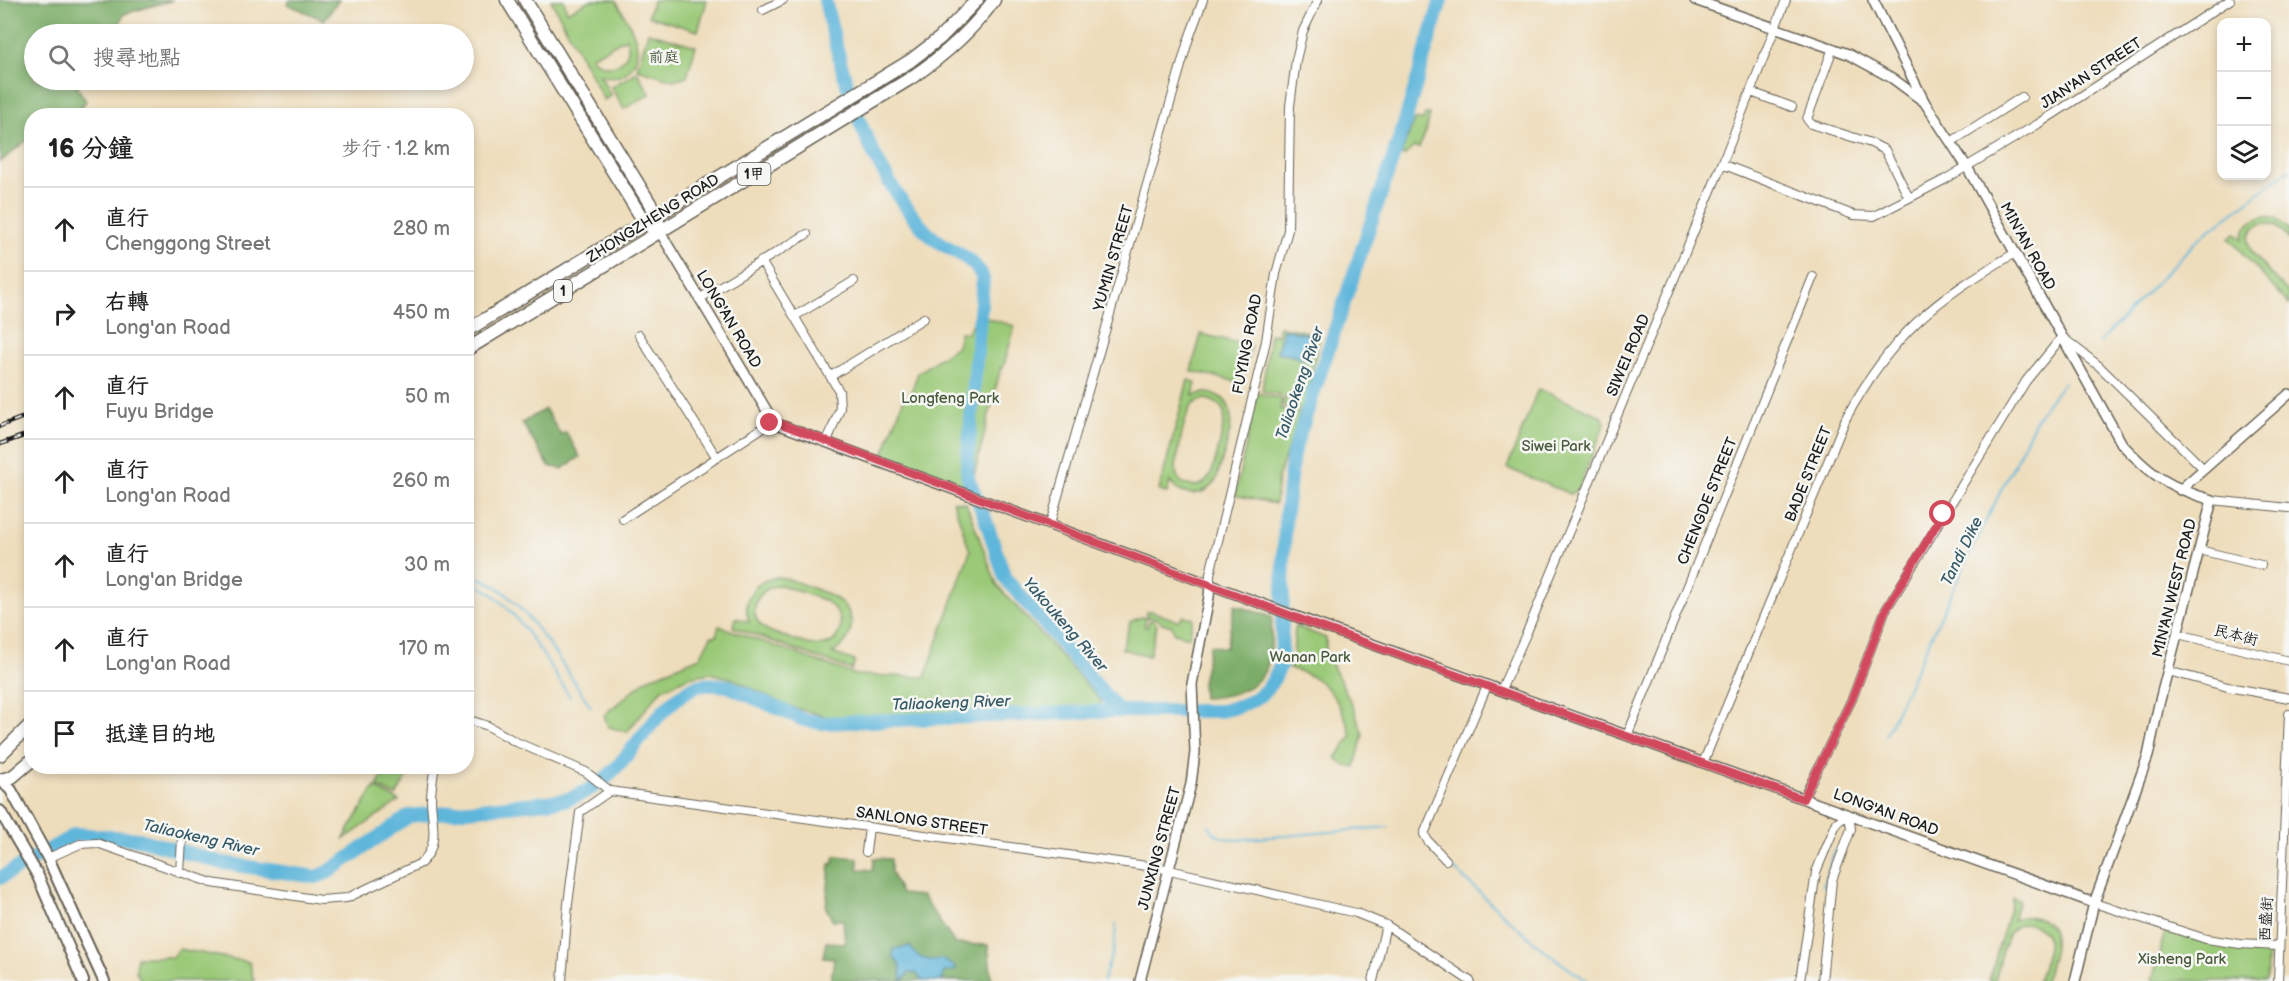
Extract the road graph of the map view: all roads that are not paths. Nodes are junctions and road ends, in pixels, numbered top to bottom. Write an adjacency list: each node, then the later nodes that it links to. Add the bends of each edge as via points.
1 (507, 0): 25 (main road)
2 (525, 0): 24 (main road)
3 (783, 0): 13 (street)
4 (977, 0): 11 (main road); 24 (main road, ZHONGZHENG ROAD / 1甲, via 931,45 868,88)
5 (1203, 0): 49 (street, YUMIN STREET)
6 (1318, 0): 52 (street, FUYING ROAD, via 1303,31 1290,106 1288,230)
7 (1695, 0): 12 (street)
8 (1786, 0): 14 (street, SIWEI ROAD)
9 (1873, 0): 18 (street, MIN'AN ROAD)
10 (2230, 0): 22 (street, JIAN'AN STREET)
11 (991, 4): 26 (main road, ZHONGZHENG ROAD / 1甲, via 929,66)
12 (1717, 4): 14 (street)
13 (763, 10)
14 (1774, 28): 15 (street); 16 (street, SIWEI ROAD)
15 (1833, 48): 18 (street, via 1874,68); 23 (street, via 1807,116 1811,124 1885,150)
16 (1751, 92): 19 (street); 21 (street, SIWEI ROAD)
17 (2022, 97): 20 (street)
18 (1925, 103): 20 (street, MIN'AN ROAD)
19 (1792, 107)
20 (1951, 142): 22 (street, MIN'AN ROAD)
21 (1722, 164): 23 (street, JIAN'AN STREET, via 1862,217 1874,216); 57 (street, SIWEI ROAD)
22 (1967, 166): 23 (street, JIAN'AN STREET); 28 (street, MIN'AN ROAD)
23 (1909, 198)
24 (657, 215): 25 (main road, ZHONGZHENG ROAD / 1甲); 26 (main road)
25 (645, 223): 26 (main road); 35 (main road, ZHONGZHENG ROAD / 1)
26 (660, 232): 32 (street, LONG'AN ROAD); 38 (main road, ZHONGZHENG ROAD / 1)
27 (807, 234): 29 (street)
28 (2015, 253): 37 (street, MIN'AN ROAD); 65 (street, BADE STREET, via 1933,306 1887,352 1865,383 1846,418)
29 (761, 261): 32 (street); 33 (street)
30 (1813, 277): 63 (street, CHENGDE STREET)
31 (854, 281): 33 (street)
32 (699, 298): 41 (street, LONG'AN ROAD)
33 (795, 316): 39 (street)
34 (924, 318): 39 (street)
35 (474, 326)
36 (639, 335): 43 (street)
37 (2062, 337): 44 (street, MIN'AN ROAD, via 2099,366); 45 (street, via 2122,444 2143,467); 70 (street, via 2025,381 1885,611 1852,699)
38 (474, 345)
39 (831, 376): 42 (street, via 841,398)
40 (2289, 394): 44 (street)
41 (773, 421): 42 (street); 43 (street)
42 (827, 442): 49 (street)
43 (717, 458): 48 (street)
44 (2204, 469): 45 (street)
45 (2180, 490): 46 (street)
46 (2212, 500): 47 (street); 50 (street, MIN'AN WEST ROAD)
47 (2289, 508)
48 (623, 519)
49 (1050, 524): 52 (street)
50 (2199, 550): 51 (street); 53 (street, MIN'AN WEST ROAD)
51 (2261, 565)
52 (1210, 584): 56 (street, LONG'AN ROAD); 58 (street, FUYING ROAD)
53 (2178, 634): 54 (street, 民本街); 55 (street, MIN'AN WEST ROAD)
54 (2289, 661)
55 (2168, 671): 59 (street); 81 (street, MIN'AN WEST ROAD, via 2148,756)
56 (1488, 686): 57 (street, LONG'AN ROAD); 78 (street, via 1424,834)
57 (1501, 690): 63 (street, LONG'AN ROAD)
58 (1191, 693): 79 (street, JUNXING STREET, via 1195,765)
59 (2289, 698)
60 (2289, 714): 71 (street, 西盛街)
61 (474, 722): 69 (street, via 586,772)
62 (24, 731): 64 (main road)
63 (1627, 736): 65 (street, LONG'AN ROAD)
64 (0, 755)
65 (1703, 763): 70 (street, LONG'AN ROAD)
66 (24, 767): 68 (main road, via 12,777)
67 (434, 774): 80 (street, via 433,845 429,854 420,863 347,898 321,900 212,883)
68 (0, 780): 77 (main road, via 11,790)
69 (608, 789): 74 (street, SANLONG STREET); 86 (street, via 580,812)
70 (1803, 799): 73 (street, LONG'AN ROAD)
71 (2287, 802): 83 (street, 西盛街)
72 (0, 811): 84 (main road, via 33,866)
73 (1849, 815): 81 (street, LONG'AN ROAD); 90 (street, via 1836,822 1816,872); 91 (street, via 1851,829 1832,880)
74 (869, 827): 76 (street); 79 (street, SANLONG STREET)
75 (182, 839): 80 (street)
76 (866, 852)
77 (48, 858): 80 (street, via 80,844 98,843); 85 (main road)
78 (1446, 860)
79 (1168, 869): 82 (street, SANLONG STREET, via 1356,913); 87 (street, JUNXING STREET)
80 (180, 873)
81 (2094, 903): 83 (street, LONG'AN ROAD, via 2206,939); 92 (street, MIN'AN WEST ROAD)
82 (1386, 925): 88 (street); 89 (street, SANLONG STREET)
83 (2278, 946): 93 (street, 西盛街)
84 (83, 981)
85 (104, 981)
86 (562, 981)
87 (1140, 981)
88 (1373, 981)
89 (1470, 981)
90 (1800, 981)
91 (1821, 981)
92 (2075, 981)
93 (2278, 981)

